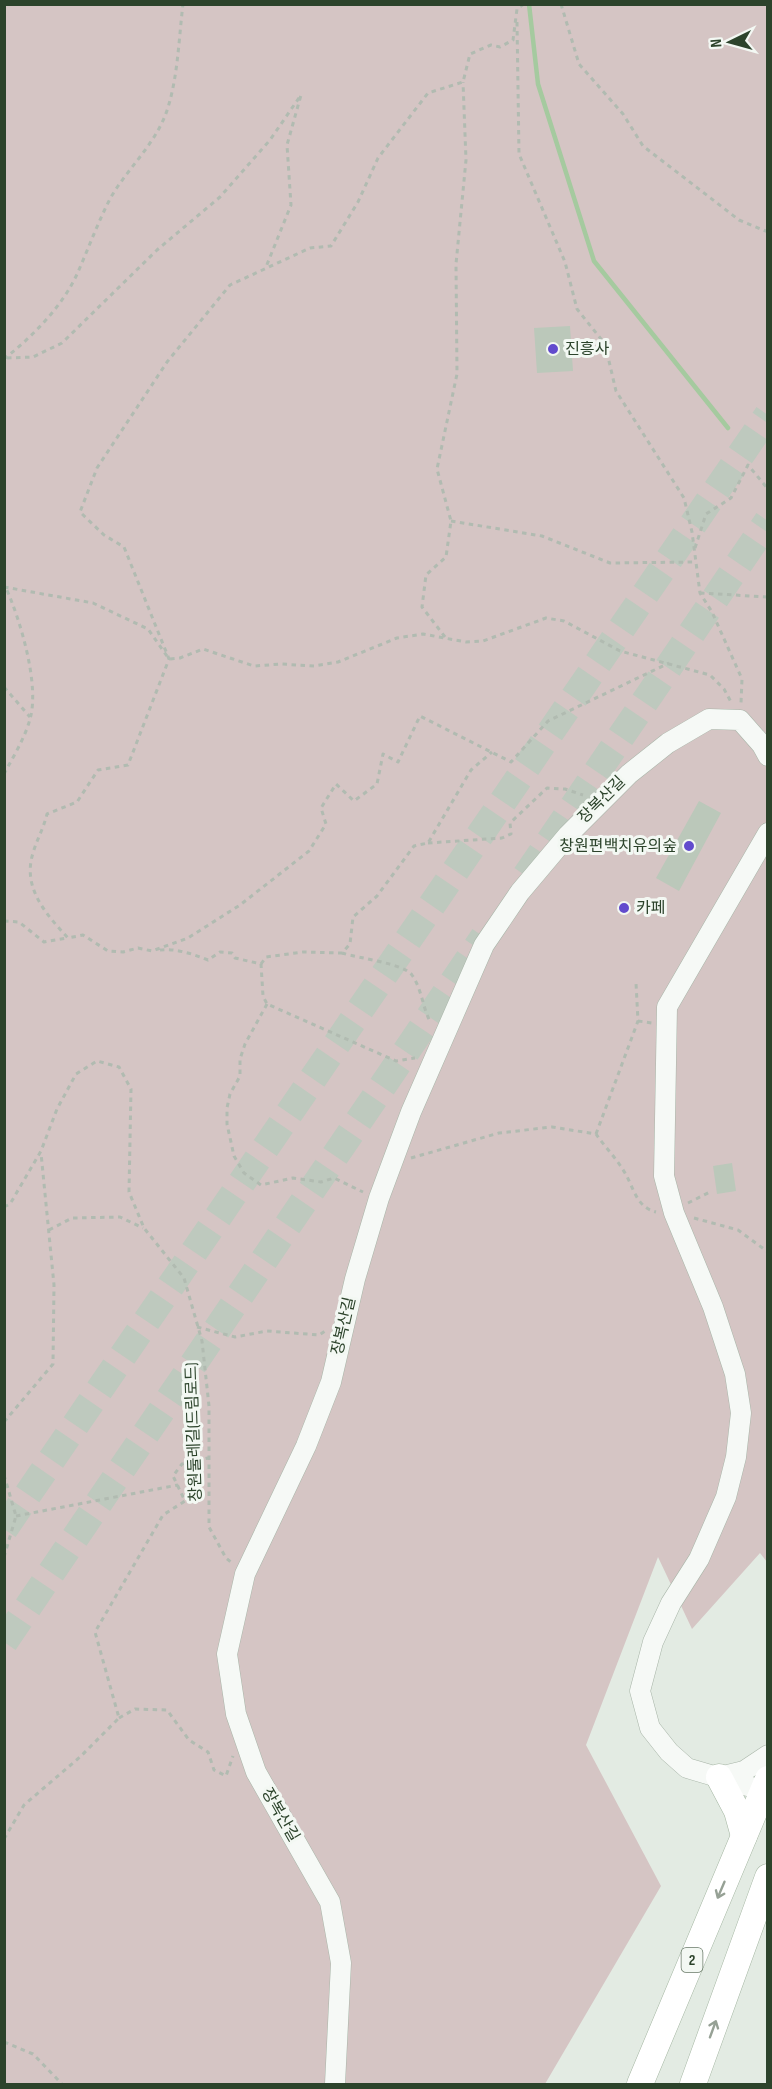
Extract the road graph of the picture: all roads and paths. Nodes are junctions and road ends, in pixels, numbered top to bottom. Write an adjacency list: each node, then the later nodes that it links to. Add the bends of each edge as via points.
1 (183, 4): 8 (path, via 169,104 157,134 112,195 87,244 78,273 55,309 27,341)
2 (524, 4): 4 (path)
3 (561, 4): 6 (path, via 579,64 623,114 643,146 739,220)
4 (517, 7): 5 (path, via 513,40 470,54); 11 (path, via 519,154 565,262 577,309 605,344 616,391 684,498)
5 (463, 82): 7 (path, via 428,93 378,158 358,202 331,246 310,248); 10 (path, via 466,160 456,264 457,374 437,470)
6 (768, 232)
7 (265, 268): 8 (path, via 291,205 287,145 301,95 270,140 220,197 157,250 62,343 33,357); 17 (path, via 230,285 167,362 97,468 80,512 104,535 124,547)
8 (5, 358)
9 (768, 489): 11 (path, via 748,465 731,498 706,514)
10 (451, 521): 12 (path, via 542,536 610,563); 16 (path, via 446,557 426,575 422,607)
11 (695, 549): 12 (path)
12 (696, 562): 14 (path)
13 (5, 587): 17 (path, via 93,603 148,629); 20 (path, via 20,624 30,669)
14 (700, 593): 15 (path); 21 (path, via 742,680)
15 (768, 597)
16 (446, 639): 17 (path, via 423,634 397,638 338,662 314,666 254,666 203,649); 18 (path, via 483,642 546,618 564,621 620,651)
17 (169, 658): 29 (path, via 128,765 98,770 76,802 47,814 32,854 30,885 46,914)
18 (669, 663): 21 (path, via 710,675 724,689); 22 (path, via 548,722 511,762)
19 (4, 687): 20 (path)
20 (31, 718): 24 (path)
21 (740, 720): 23 (street); 25 (street, 장복산길, via 709,719 668,742)
22 (492, 752): 27 (path, via 471,770); 30 (path, via 420,716 398,762 383,754 377,784 354,801 336,784 321,808 326,824 309,851 240,905 188,938)
23 (768, 756)
24 (4, 774)
25 (601, 801): 27 (path, via 565,789 547,788 510,823 511,834 502,838); 35 (street, 장복산길, via 520,892 490,936)
26 (768, 833): 43 (street, via 667,1007 664,1176)
27 (428, 843): 31 (path, via 414,846 377,896 353,917 350,944)
28 (4, 921): 29 (path, via 19,921 44,942)
29 (68, 938): 30 (path, via 83,935 108,951)
30 (152, 951): 32 (path, via 170,949 208,960 220,952 232,953 235,958)
31 (342, 953): 32 (path, via 303,952 267,957); 35 (path, via 402,966 412,975 430,1023)
32 (261, 964): 34 (path)
33 (636, 983): 37 (path, via 638,1021)
34 (267, 1004): 36 (path, via 396,1061); 41 (path, via 245,1044 240,1077 228,1099 227,1124 234,1156 244,1173 261,1185 293,1178 321,1182 334,1178 359,1191)
35 (452, 1019): 36 (street, 장복산길)
36 (438, 1054): 39 (street, 장복산길)
37 (596, 1134): 39 (path, via 552,1127 499,1133 411,1159); 43 (path, via 646,1208)
38 (41, 1151): 42 (path, 창원둘레길(드림로드), via 10,1204); 44 (path, 창원둘레길(드림로드), via 76,1074 97,1061 119,1067 131,1089 129,1192); 45 (path)
39 (394, 1156): 41 (street, 장복산길)
40 (712, 1191): 43 (path)
41 (380, 1195): 47 (street, 장복산길)
42 (4, 1207)
43 (674, 1212): 46 (path, via 738,1230); 59 (street, via 713,1307 735,1374 741,1413 726,1497 699,1559 670,1603 653,1642 640,1691 650,1728 669,1752 687,1768)
44 (144, 1228): 45 (path, via 120,1217 72,1218); 48 (path, 창원둘레길(드림로드), via 184,1278)
45 (49, 1230): 49 (path, via 54,1285 53,1364)
46 (768, 1252)
47 (346, 1317): 48 (path, via 319,1335 267,1331 235,1337); 55 (street, 장복산길, via 332,1382)
48 (197, 1327): 50 (path, 창원둘레길(드림로드), via 207,1377)
49 (4, 1422)
50 (208, 1458): 52 (path, via 182,1464 173,1476); 55 (path, 창원둘레길(드림로드), via 209,1527 226,1558)
51 (4, 1475): 53 (path)
52 (178, 1485): 53 (path); 56 (path, via 184,1501 164,1515 95,1632)
53 (16, 1516): 54 (path)
54 (4, 1557)
55 (245, 1574): 57 (street, 장복산길, via 227,1654)
56 (119, 1718): 57 (path, via 135,1709 167,1710 189,1740 208,1752 214,1770 226,1776); 62 (path, via 24,1805)
57 (241, 1729): 67 (street, 장복산길, via 256,1772 330,1902 341,1964)
58 (768, 1755): 59 (street, via 744,1771)
59 (719, 1777): 60 (street); 61 (main road, via 737,1811)
60 (766, 1788): 61 (main road, 2)
61 (744, 1836): 68 (main road, 2, one-way to 68)
62 (4, 1839)
63 (768, 1877): 64 (main road)
64 (761, 1905): 69 (main road, one-way to 64)
65 (4, 2042): 66 (path, via 33,2054)
66 (62, 2085)
67 (335, 2085)
68 (640, 2085)
69 (693, 2085)

